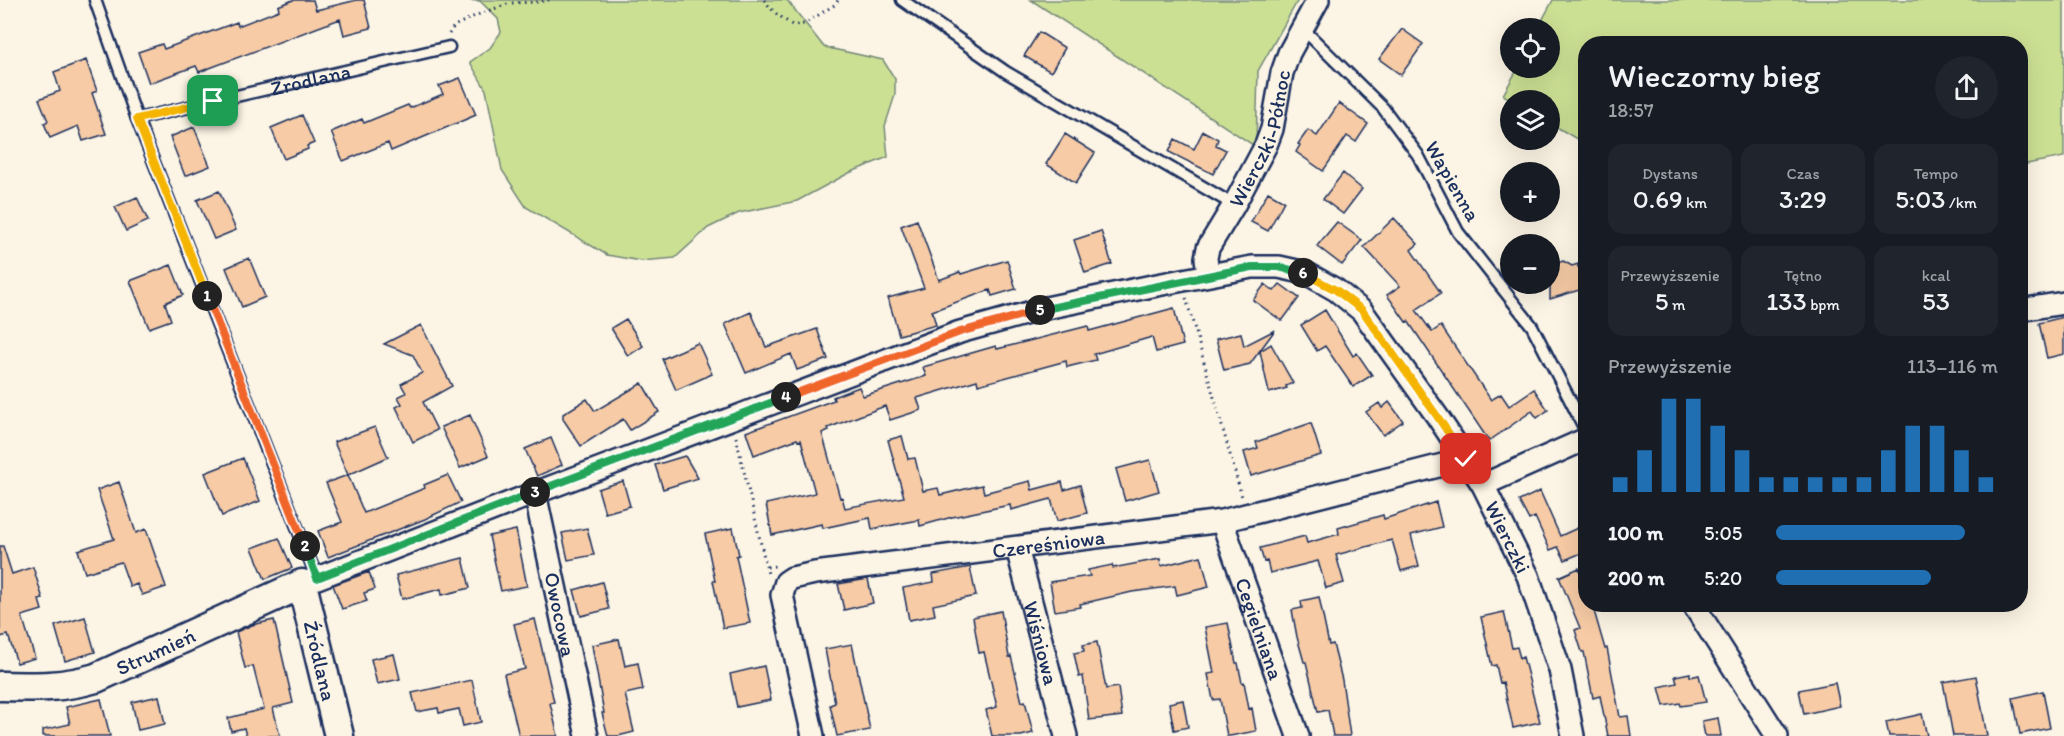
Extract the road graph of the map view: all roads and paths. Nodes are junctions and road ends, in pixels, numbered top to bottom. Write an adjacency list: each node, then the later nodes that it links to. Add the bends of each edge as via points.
1 (95, 0): 9 (lane, Źródlana)
2 (549, 0): 8 (path, via 510,3 477,15 454,26)
3 (764, 0): 4 (path, via 792,25 804,24)
4 (838, 0)
5 (902, 0): 10 (lane, via 1006,72)
6 (1318, 0): 7 (street, Wierczki-Północ)
7 (1302, 28): 10 (street, Wierczki-Północ, via 1282,73 1266,145); 15 (lane, Wapienna, via 1383,108 1418,155 1458,232 1532,326)
8 (445, 48): 9 (lane, Źródlana)
9 (137, 119): 25 (lane, Źródlana)
10 (1234, 205): 11 (street, Wierczki-Północ, via 1208,248)
11 (1208, 275): 16 (street, Wierczki, via 1046,308 960,332); 18 (street, Wierczki, via 1252,267 1279,267 1306,273 1336,290 1362,310)
12 (1184, 293): 21 (path)
13 (2064, 303): 14 (street)
14 (2028, 309)
15 (1578, 415)
16 (731, 418): 20 (street, Wierczki); 24 (path)
17 (1578, 443): 19 (street)
18 (1466, 459): 19 (street, Wierczki); 22 (street, Czereśniowa)
19 (1483, 485): 33 (street, Wierczki, via 1528,576 1560,670)
20 (535, 493): 25 (street, Wierczki); 29 (street, Owocowa)
21 (1244, 504)
22 (1222, 521): 23 (street, Czereśniowa); 32 (street, Cegielniana)
23 (1017, 548): 30 (street, Czereśniowa, via 815,573 786,582 782,595); 31 (street, Wiśniowa)
24 (769, 576)
25 (309, 581): 27 (street, Strumień, via 96,678 53,687); 28 (street, Źródlana)
26 (1698, 612): 34 (street)
27 (0, 686)
28 (339, 736)
29 (587, 736)
30 (813, 736)
31 (1066, 736)
32 (1298, 736)
33 (1574, 736)
34 (1778, 736)

